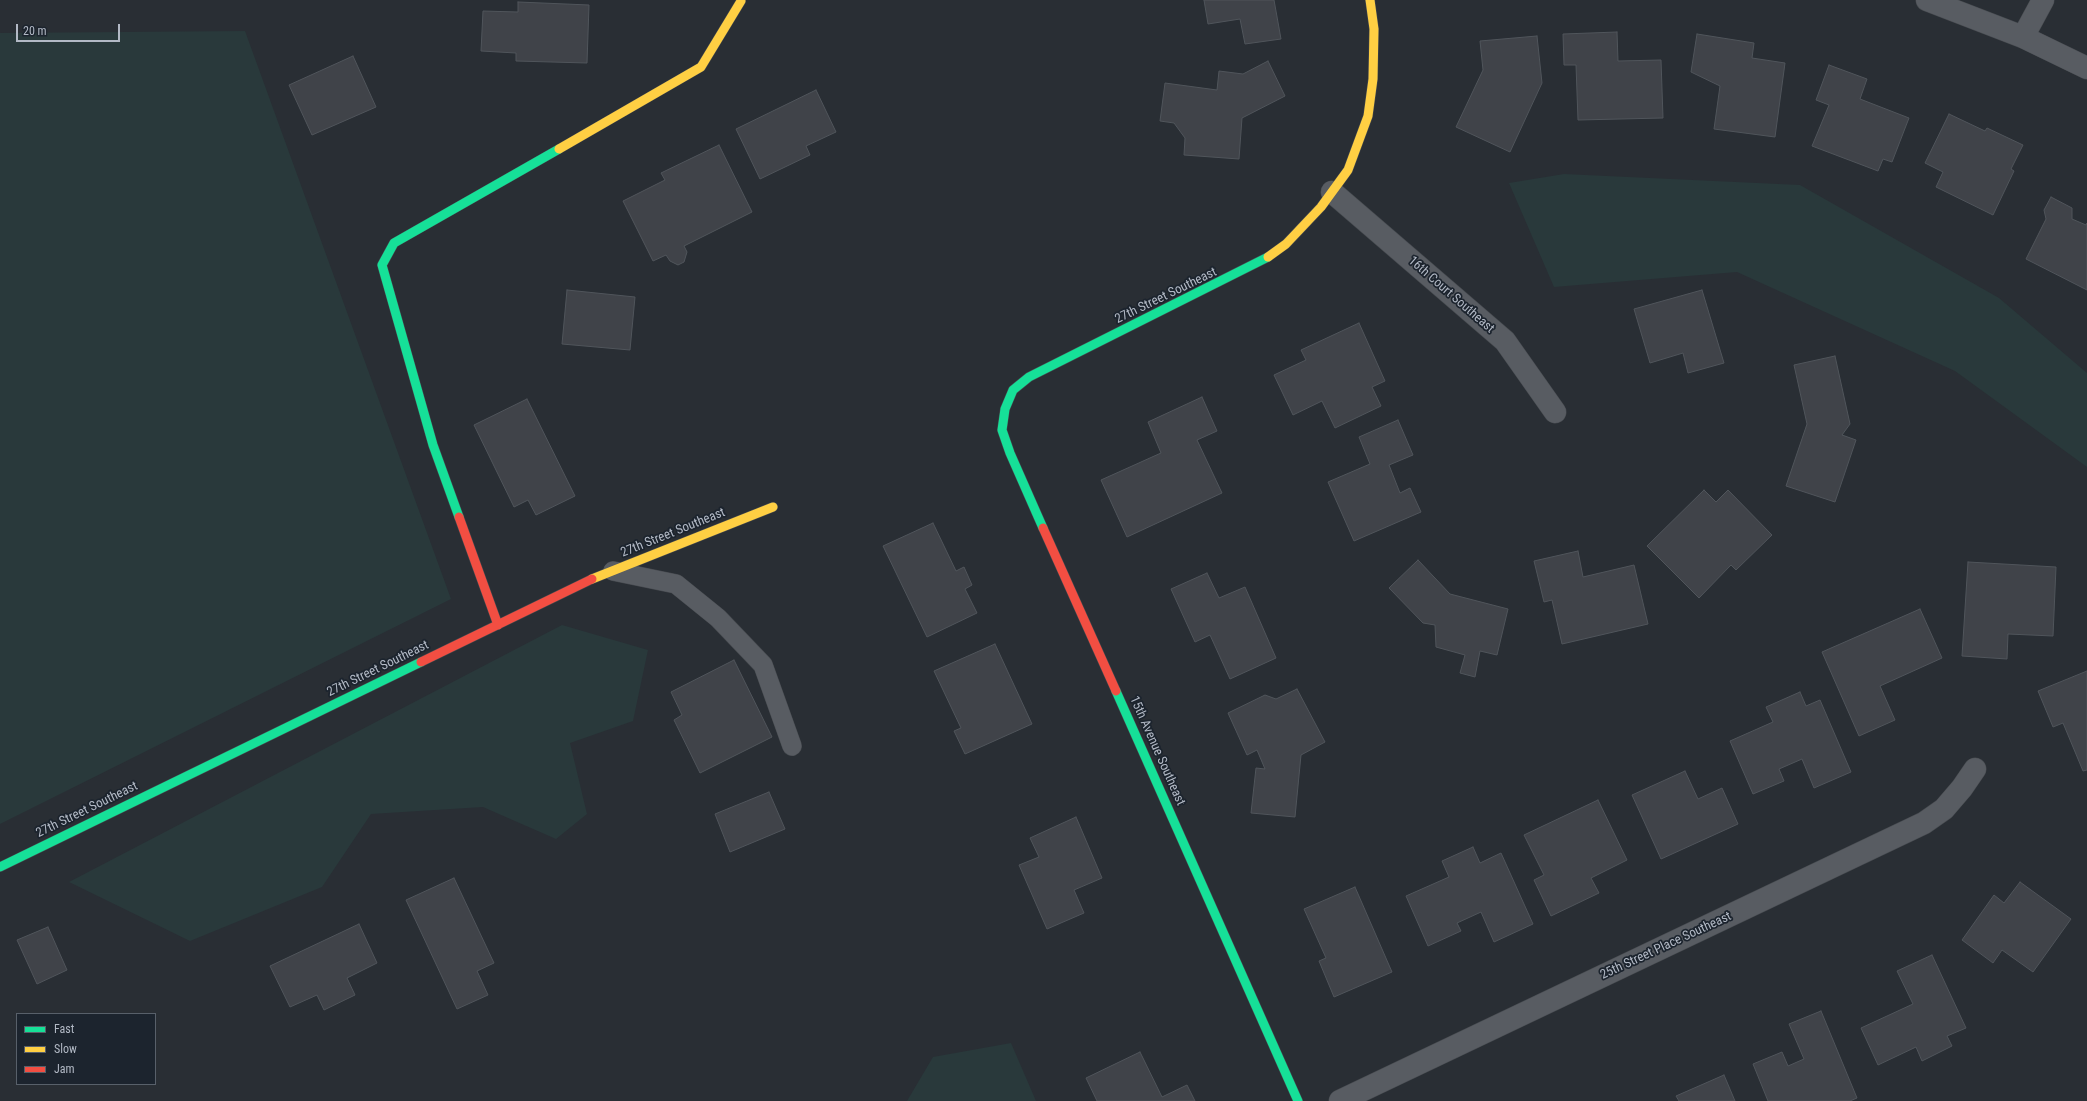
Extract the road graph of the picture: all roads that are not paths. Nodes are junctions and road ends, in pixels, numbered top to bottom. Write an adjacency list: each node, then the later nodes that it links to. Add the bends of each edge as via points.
1 (1370, 0): 7 (street, 27th Street Southeast, via 1374,29 1373,79 1368,116 1348,170)
2 (1927, 0): 5 (street)
3 (2044, 0): 5 (street)
4 (741, 1): 12 (street, via 701,67 394,243 382,265 433,446)
5 (2023, 37): 6 (street)
6 (2087, 68)
7 (1332, 192): 8 (street, 27th Street Southeast, via 1321,208 1286,244 1262,261 1029,377 1013,390); 9 (street, 16th Court Southeast, via 1505,342)
8 (1005, 409): 16 (street, 15th Avenue Southeast, via 1002,430 1010,453)
9 (1555, 412)
10 (773, 507): 11 (street, 27th Street Southeast)
11 (613, 571): 12 (street, 27th Street Southeast); 13 (lane, via 676,584 718,618 763,665)
12 (498, 625): 15 (street, 27th Street Southeast)
13 (792, 746)
14 (1975, 769): 17 (street, 25th Street Place Southeast, via 1944,809 1924,823)
15 (0, 867)
16 (1298, 1101)
17 (1340, 1101)

